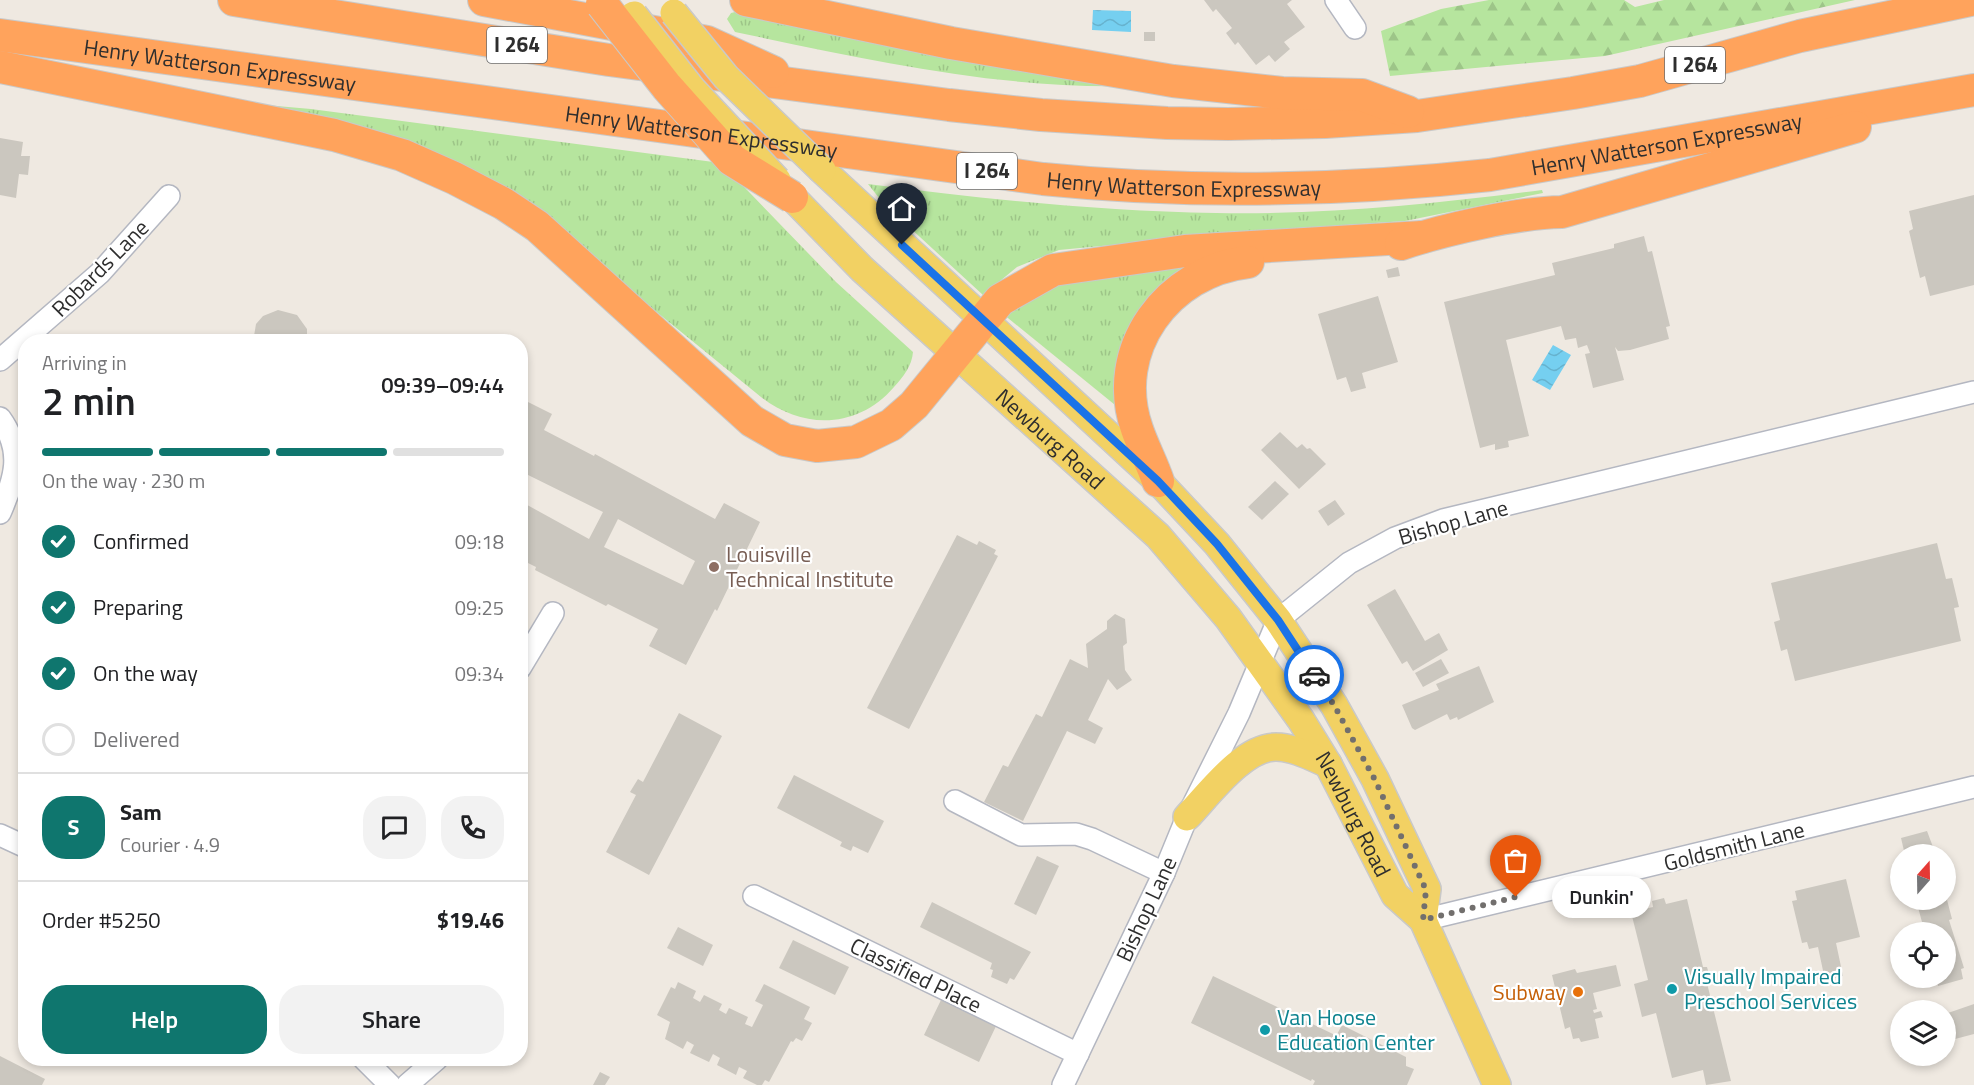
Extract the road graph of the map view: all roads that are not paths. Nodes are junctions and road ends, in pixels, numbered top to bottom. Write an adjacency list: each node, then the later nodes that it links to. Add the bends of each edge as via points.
1 (234, 0): 11 (highway, I 264, via 609,60)
2 (484, 0): 11 (highway, via 707,42)
3 (746, 0): 13 (highway, via 951,43 1173,81 1282,93 1362,95)
4 (1336, 0): 8 (street)
5 (1970, 0): 13 (highway, I 264, via 1800,36 1640,81)
6 (615, 5): 15 (highway, bridge, via 667,87 732,160)
7 (669, 7): 17 (main road, Newburg Road, bridge, via 726,77)
8 (1355, 28)
9 (0, 35): 12 (highway, Henry Watterson Expressway / I 264, via 1043,179 1175,189 1490,175)
10 (0, 67): 20 (highway, via 334,135 402,155 454,178 537,226 745,416 785,440 836,446 856,442 891,425 914,405)
11 (800, 85): 13 (highway, I 264, via 1041,115 1167,123 1325,122)
12 (1974, 91): 16 (highway, via 1562,212 1543,212)
13 (1417, 116)
14 (169, 196): 18 (street, Robards Lane, via 100,273)
15 (792, 197): 20 (main road, Newburg Road)
16 (1422, 237): 17 (highway, via 1185,251 1087,263 1038,276 1000,300); 24 (highway, via 1383,250 1229,264 1188,282 1169,296 1145,328 1133,360 1131,379 1137,429)
17 (982, 320): 20 (highway); 24 (main road, Newburg Road)
18 (30, 334)
19 (18, 344): 21 (street, Robards Lane)
20 (954, 354): 29 (main road, Newburg Road, via 1158,536)
21 (0, 360)
22 (1974, 392): 27 (street, Bishop Lane, via 1419,527 1349,563)
23 (0, 418): 25 (street, via 16,454 12,486)
24 (1158, 481): 27 (main road, Newburg Road, via 1217,544)
25 (0, 513)
26 (553, 614): 28 (street)
27 (1278, 620): 29 (street, Bishop Lane); 38 (main road, Newburg Road, via 1334,705 1375,780 1426,890)
28 (528, 655)
29 (1262, 663): 30 (main road, Newburg Road); 33 (street, Bishop Lane)
30 (1328, 764): 33 (main road, via 1288,748 1263,748 1244,759); 38 (main road, Newburg Road, via 1395,895)
31 (1974, 787): 38 (street, Goldsmith Lane)
32 (955, 801): 36 (street, via 1021,835 1084,837)
33 (1187, 817): 36 (street, Bishop Lane)
34 (0, 835): 35 (street)
35 (18, 843)
36 (1164, 873): 39 (street, Bishop Lane)
37 (754, 896): 39 (street, Classified Place)
38 (1423, 920): 45 (main road, Newburg Road)
39 (1078, 1054): 44 (street, Bishop Lane)
40 (371, 1066): 42 (street)
41 (429, 1066): 43 (street)
42 (390, 1085)
43 (407, 1085)
44 (1063, 1085)
45 (1497, 1085)

